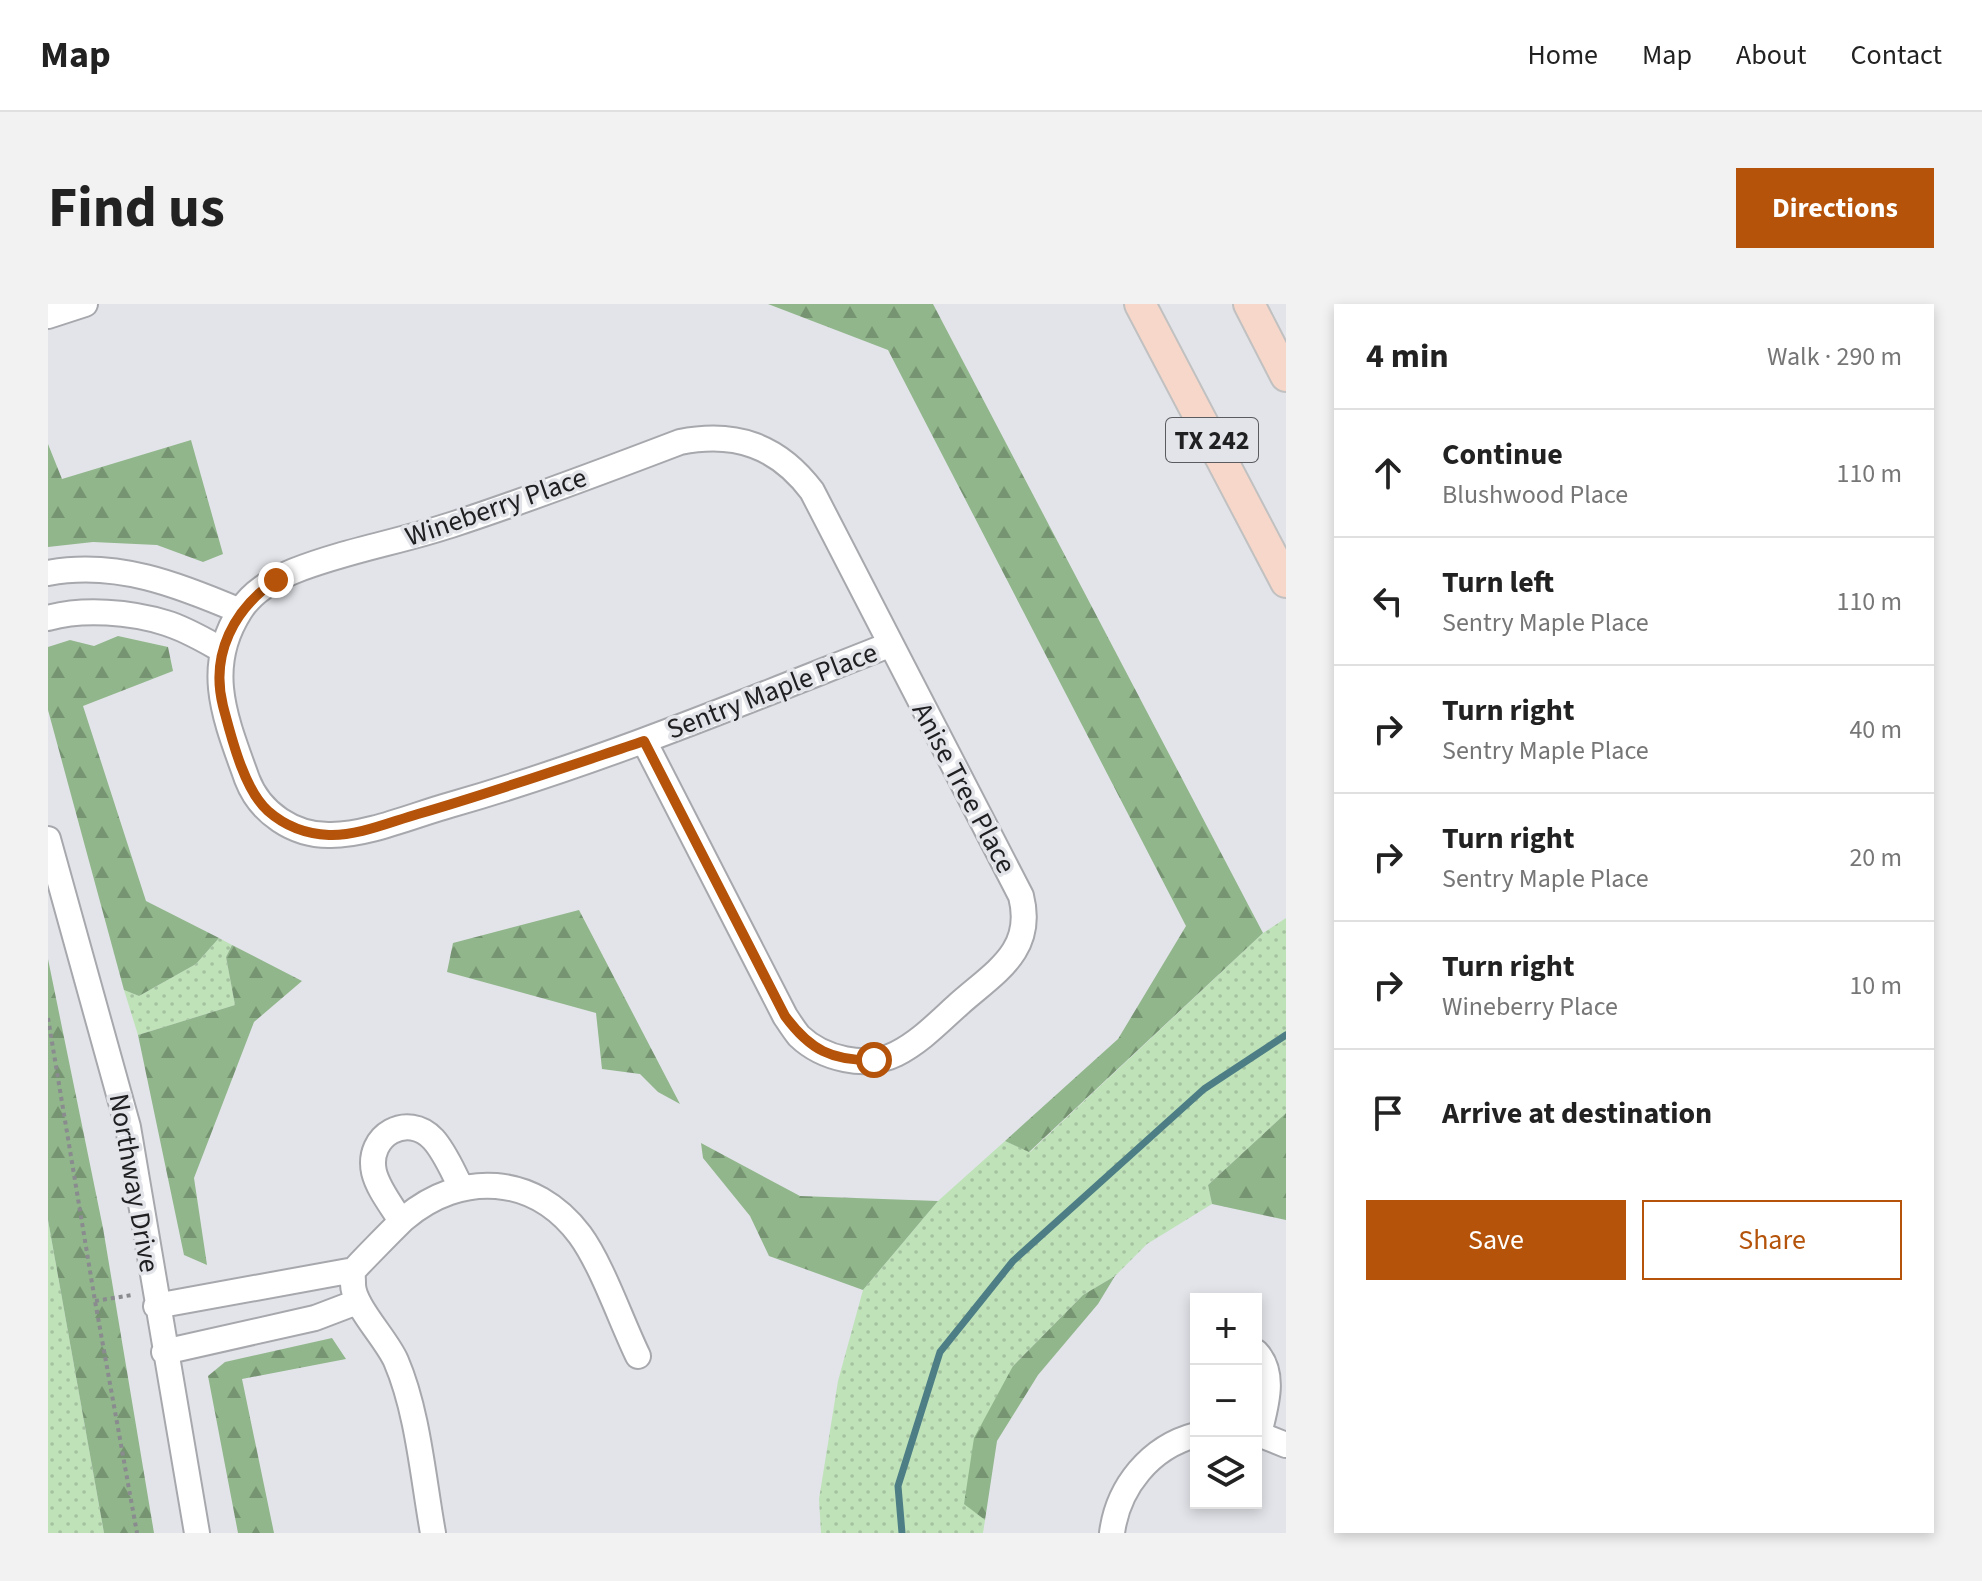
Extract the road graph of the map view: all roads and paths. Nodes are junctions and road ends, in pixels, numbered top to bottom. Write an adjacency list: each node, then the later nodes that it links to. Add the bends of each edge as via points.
1 (85, 304): 4 (street)
2 (1140, 304): 8 (main road, TX 242)
3 (1249, 304): 5 (main road)
4 (48, 316)
5 (1286, 376)
6 (764, 448): 9 (street, Wineberry Place, via 719,438 680,442 449,526 296,570 255,594); 11 (street, Anise Tree Place, via 784,460 812,491)
7 (48, 573): 9 (street, via 136,574)
8 (1285, 578)
9 (240, 611): 12 (street, Sentry Maple Place)
10 (48, 618): 12 (street, via 126,615 166,623)
11 (889, 645): 13 (street, Sentry Maple Place); 13 (street, Anise Tree Place, via 1021,896 1025,929 1008,961 894,1055 836,1058 799,1035)
12 (222, 650): 13 (street, Sentry Maple Place, via 221,698 253,795 268,812 308,833 355,832)
13 (644, 741)
14 (48, 839): 20 (street, Northway Drive, via 128,1127)
15 (48, 1018): 28 (path)
16 (461, 1187): 17 (street, via 427,1200); 17 (street, via 431,1136 410,1128 383,1135 376,1144 374,1171); 22 (street, via 519,1190 544,1200 564,1218 594,1260)
17 (401, 1221): 18 (street)
18 (354, 1270): 19 (street); 20 (street)
19 (357, 1302): 21 (street, via 315,1318); 30 (street, via 406,1385)
20 (156, 1306): 21 (street, Northway Drive)
21 (164, 1352): 29 (street, Northway Drive)
22 (638, 1356)
23 (1262, 1359): 24 (street, via 1268,1372)
24 (1262, 1418)
25 (1190, 1436): 31 (street, via 1158,1453 1136,1474 1122,1495)
26 (1262, 1436): 27 (street)
27 (1286, 1445)
28 (137, 1533)
29 (197, 1533)
30 (433, 1533)
31 (1112, 1533)

